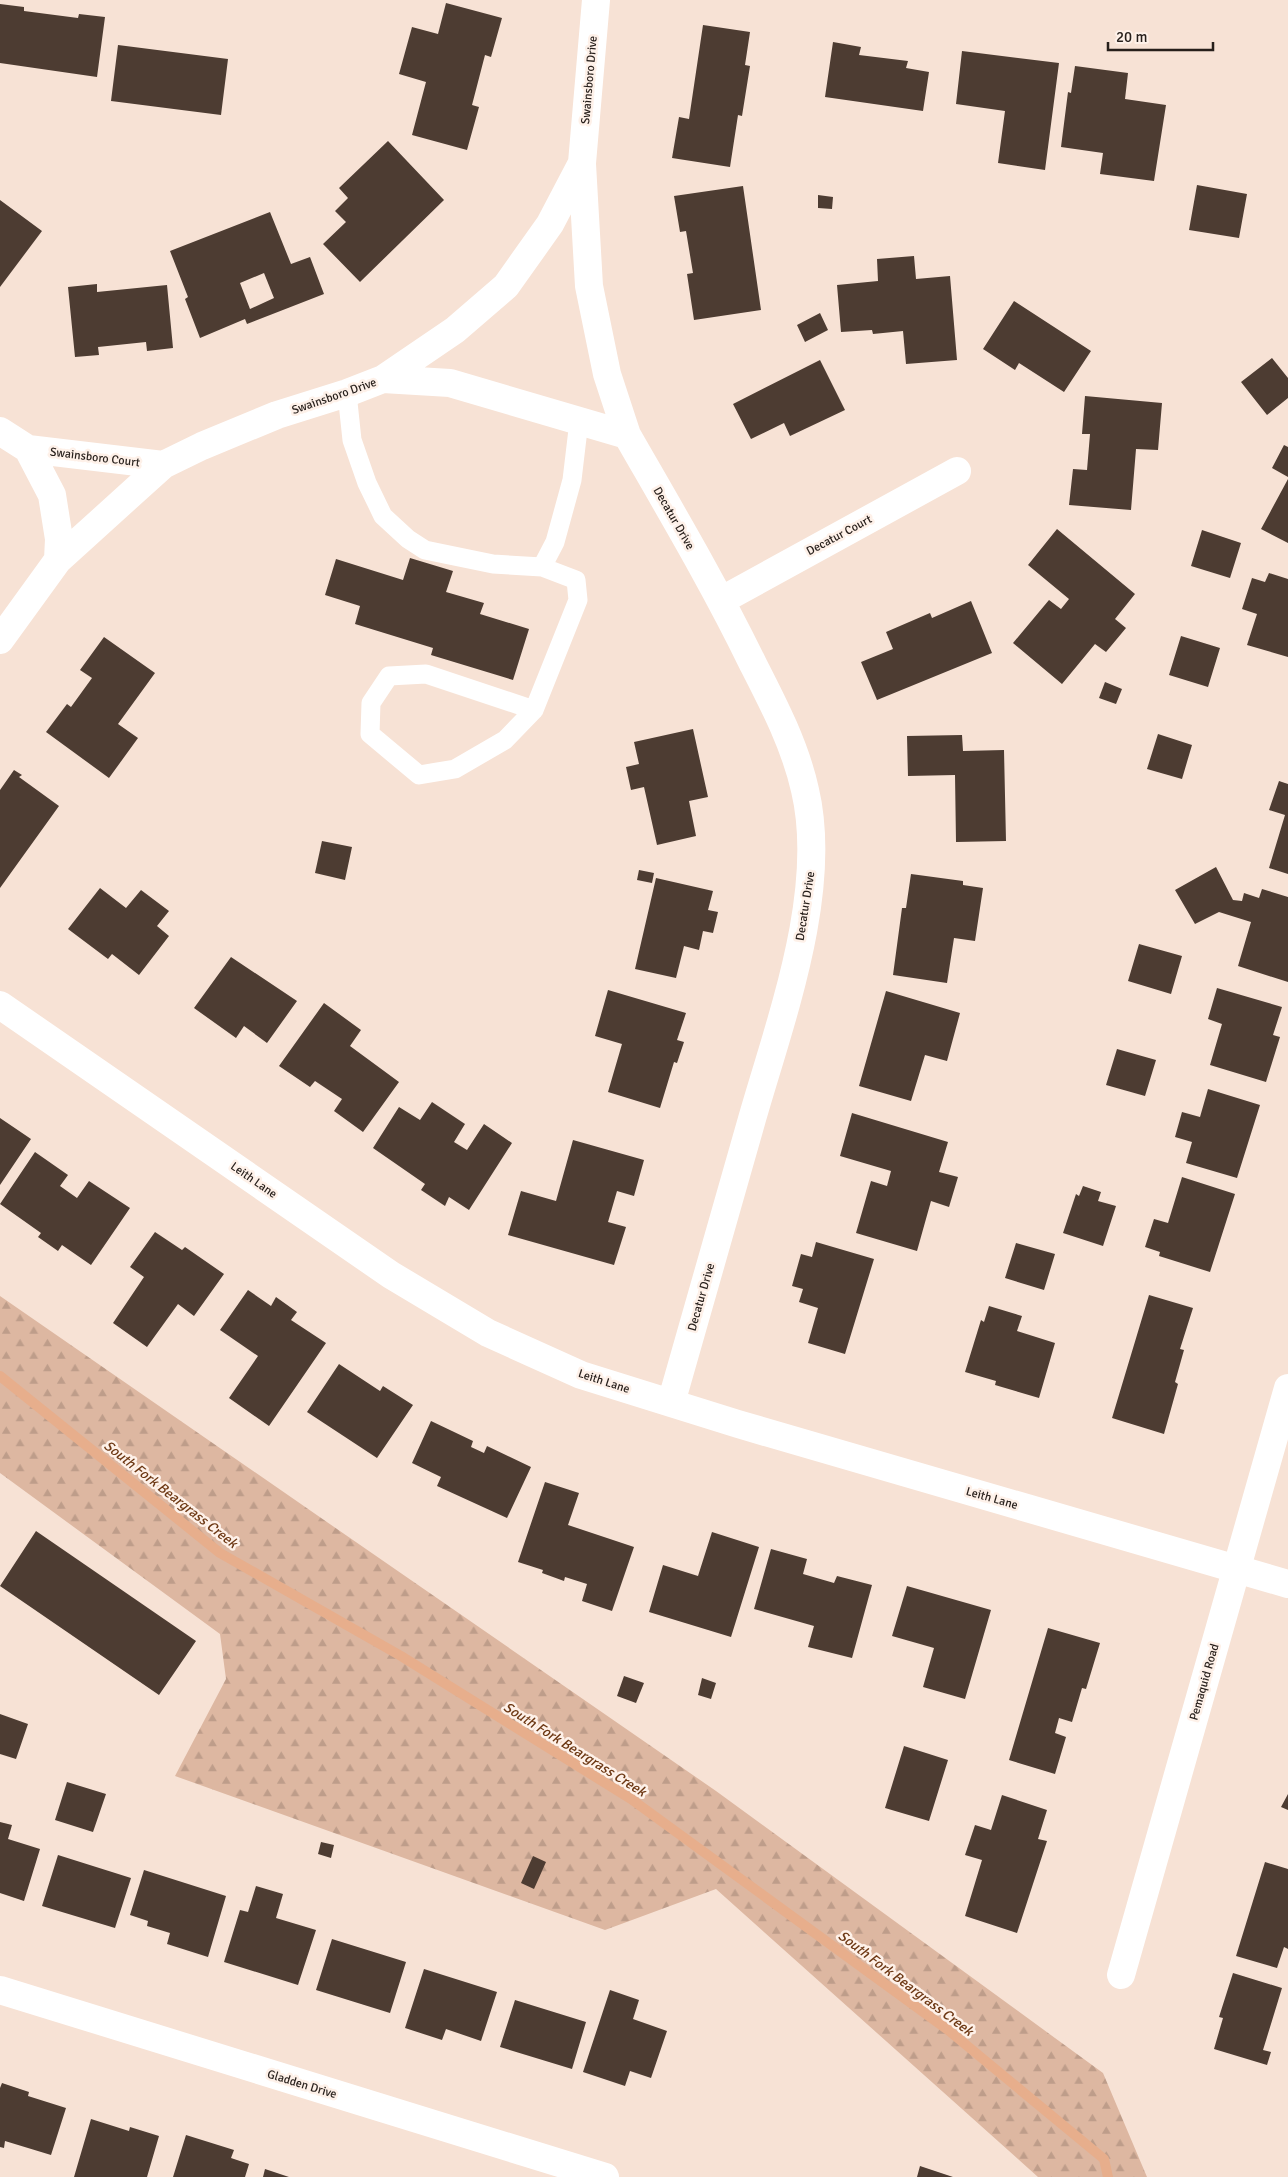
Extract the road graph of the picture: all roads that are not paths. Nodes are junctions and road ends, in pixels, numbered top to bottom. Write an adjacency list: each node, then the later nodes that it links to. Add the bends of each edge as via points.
1 (596, 0): 2 (street, Swainsboro Drive)
2 (582, 162): 3 (street, Swainsboro Drive, via 550,224 506,286 455,330); 7 (street, Decatur Drive, via 589,286 607,374)
3 (383, 379): 4 (street, Swainsboro Drive); 5 (street, via 450,383)
4 (347, 393): 9 (street, Swainsboro Drive, via 277,415); 12 (lane, via 352,440 367,483 383,516 408,539 425,550 493,564)
5 (578, 421): 7 (street); 12 (lane, via 572,480 556,542)
6 (0, 431): 8 (street, Swainsboro Court)
7 (627, 435): 13 (street, Decatur Drive)
8 (28, 449): 9 (street, Swainsboro Court); 11 (street, Swainsboro Court, via 52,494 59,539)
9 (163, 465): 11 (street, Swainsboro Drive)
10 (957, 472): 13 (street, Decatur Court)
11 (58, 560): 14 (street, Swainsboro Drive)
12 (542, 567): 15 (lane, via 576,580 578,600)
13 (722, 600): 18 (street, Decatur Drive, via 783,723 805,789 812,857 805,924 787,995)
14 (0, 640)
15 (534, 710): 15 (lane, via 426,674 389,676 372,704 370,734 419,775 455,770 505,740)
16 (0, 1005): 18 (street, Leith Lane, via 391,1275 488,1333 581,1375)
17 (1288, 1388): 19 (street, Pemaquid Road)
18 (671, 1403): 19 (street, Leith Lane)
19 (1236, 1569): 20 (street, Leith Lane); 21 (street, Pemaquid Road)
20 (1288, 1584)
21 (1121, 1975)
22 (0, 1990): 23 (street, Gladden Drive)
23 (605, 2177)

